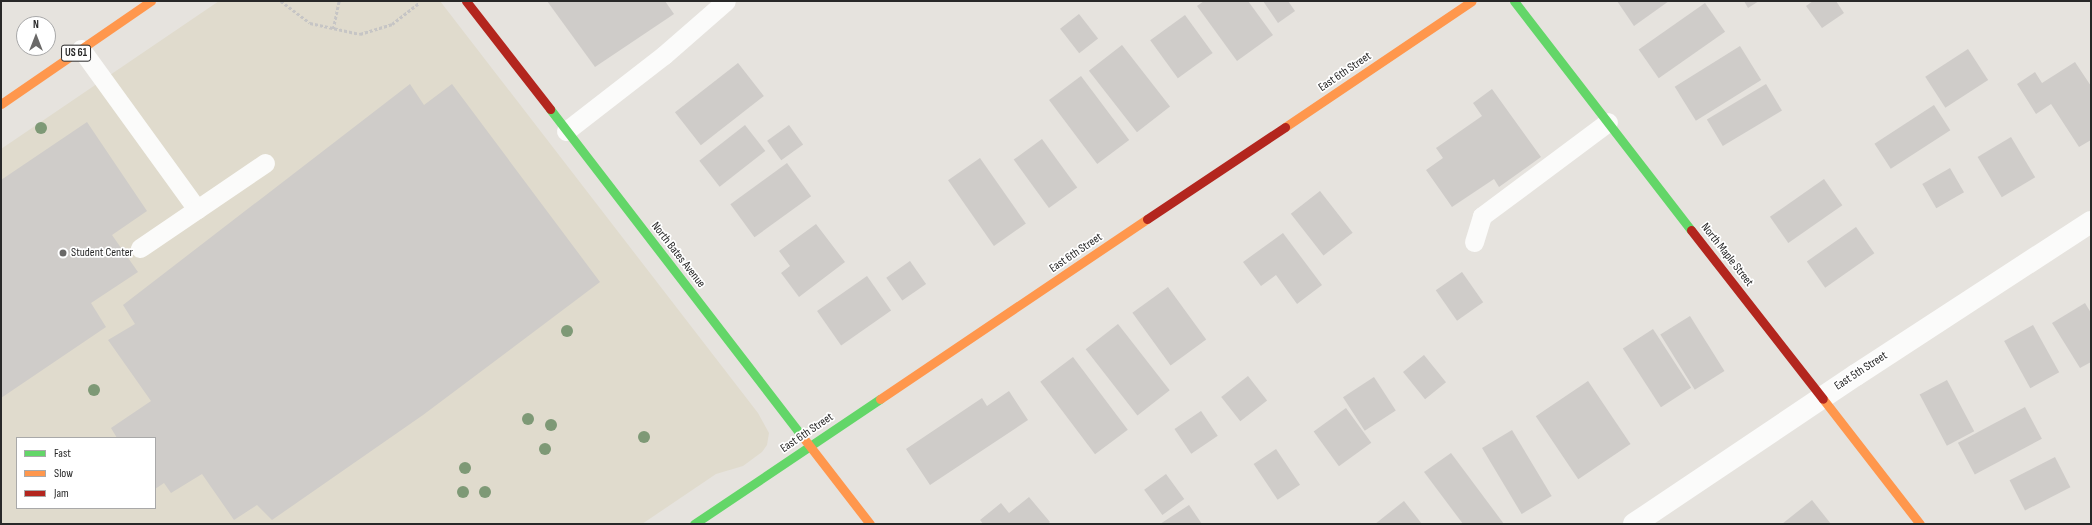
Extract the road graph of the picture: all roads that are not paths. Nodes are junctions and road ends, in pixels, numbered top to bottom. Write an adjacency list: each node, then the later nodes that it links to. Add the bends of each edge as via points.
1 (151, 1): 6 (street, US 61)
2 (466, 1): 9 (street, North Bates Avenue)
3 (1472, 1): 16 (street, East 6th Street)
4 (1514, 1): 8 (street, North Maple Street)
5 (720, 3): 9 (lane, via 664,54)
6 (81, 49): 7 (street, US 61); 11 (lane)
7 (1, 104)
8 (1608, 122): 13 (lane, via 1482,216); 15 (street, North Maple Street)
9 (566, 131): 16 (street, North Bates Avenue)
10 (265, 163): 11 (lane)
11 (197, 209): 14 (lane)
12 (2091, 222): 15 (street, East 5th Street)
13 (1474, 242)
14 (140, 248)
15 (1822, 397): 19 (street, East 5th Street); 20 (street, North Maple Street)
16 (810, 446): 17 (street, East 6th Street); 18 (street, North Bates Avenue)
17 (694, 524)
18 (870, 524)
19 (1634, 524)
20 (1920, 524)

